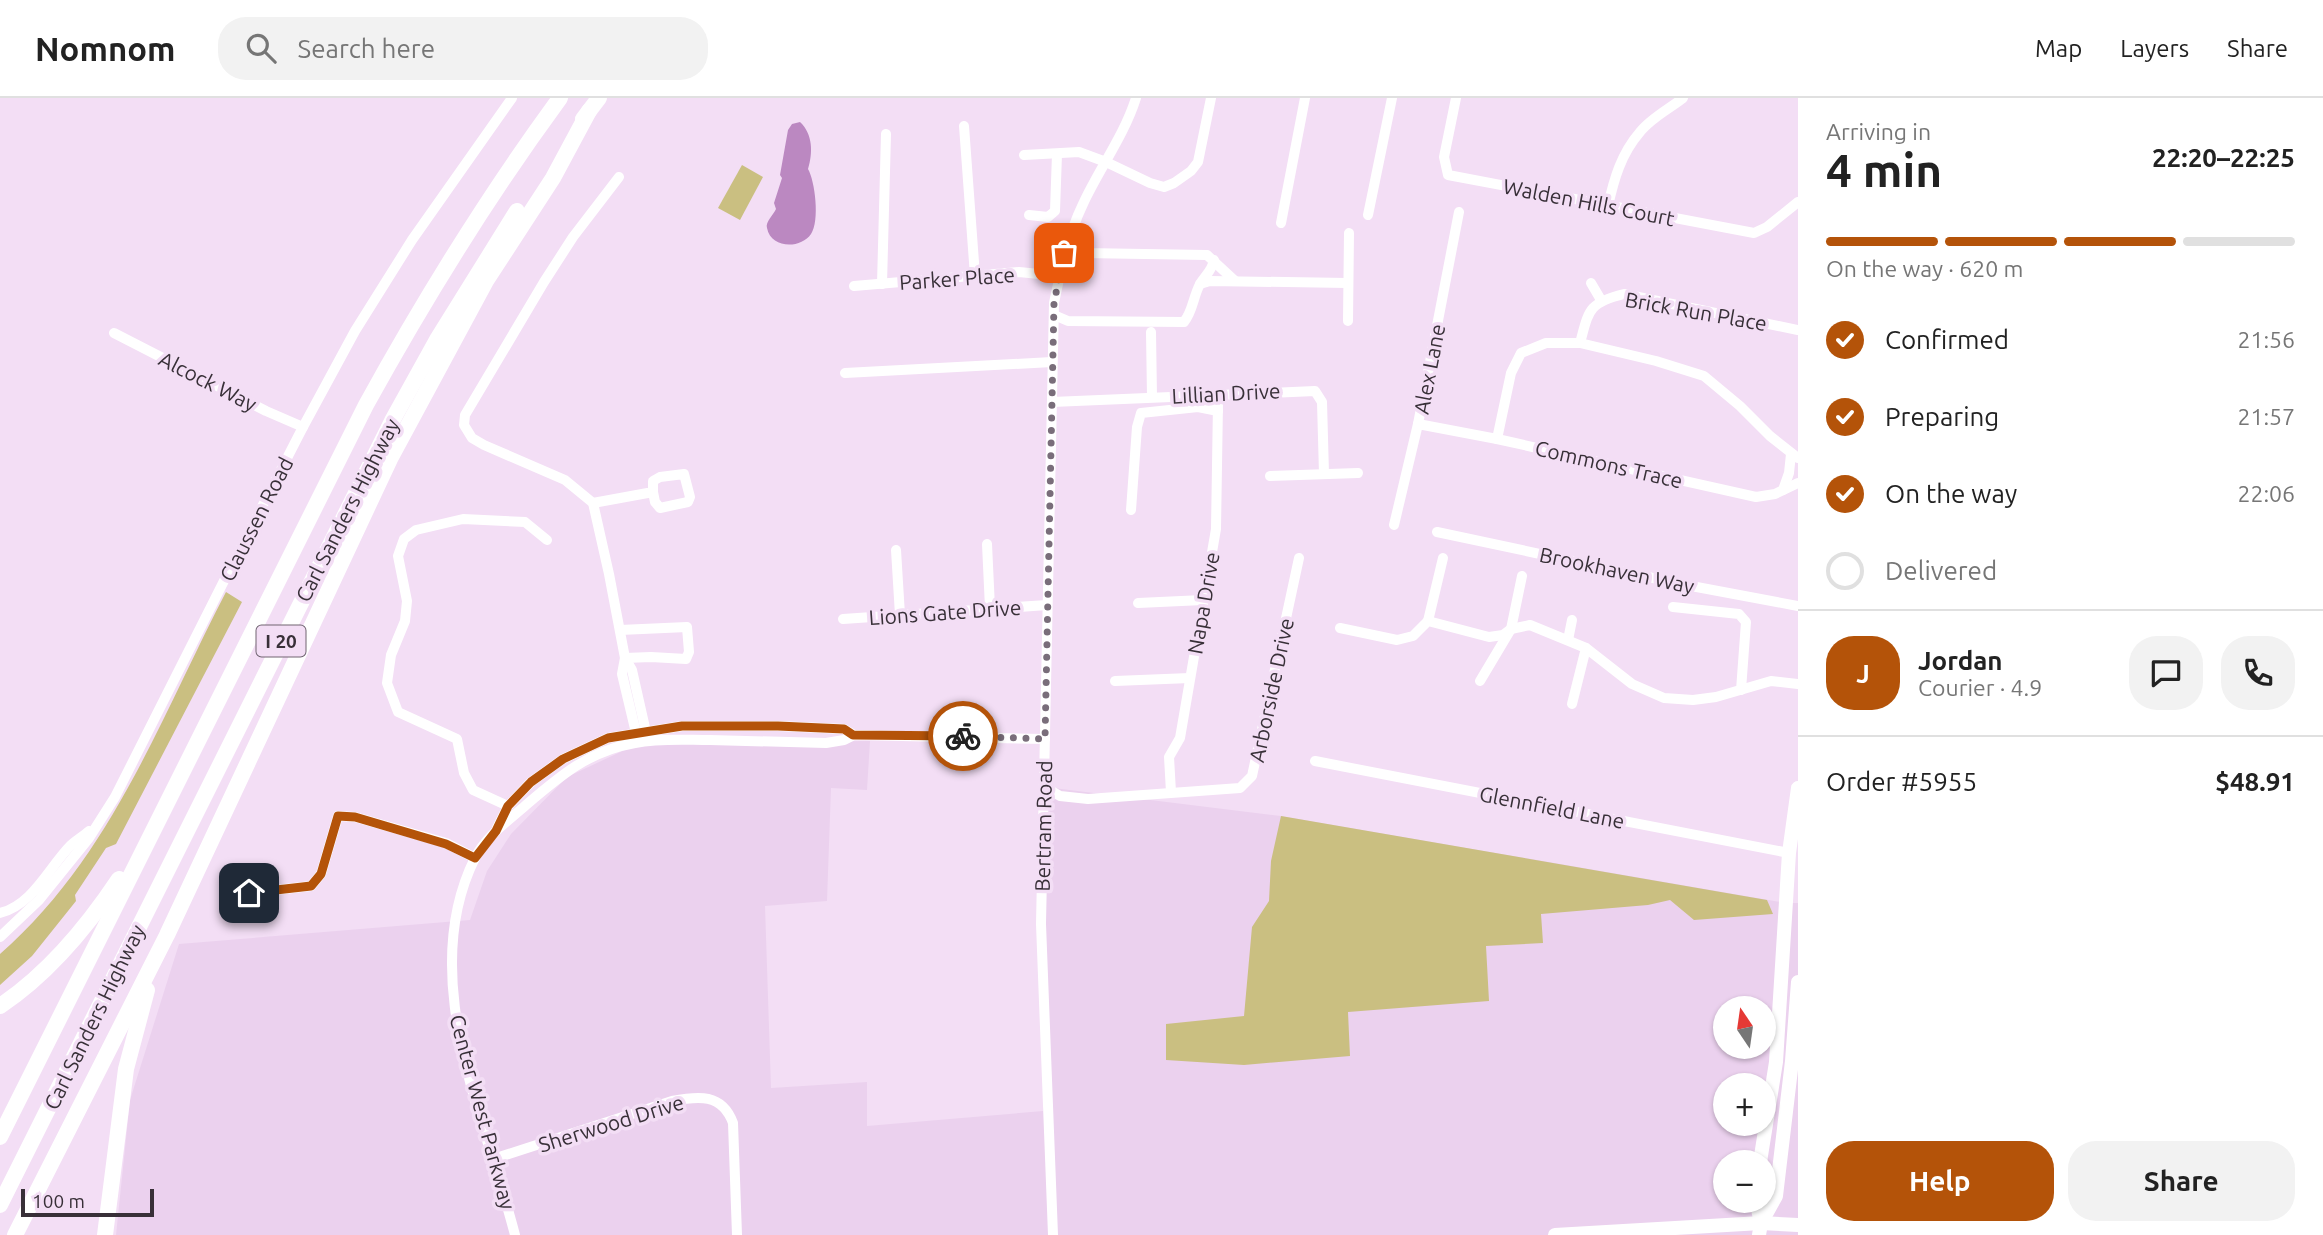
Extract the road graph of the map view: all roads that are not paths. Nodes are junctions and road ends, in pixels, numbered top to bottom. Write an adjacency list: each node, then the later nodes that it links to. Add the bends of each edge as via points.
1 (512, 98): 45 (street, Claussen Road, via 406,250)
2 (560, 98): 93 (highway, Carl Sanders Highway / I 20, via 487,201 404,335)
3 (1136, 98): 14 (street, Bertram Road)
4 (1211, 98): 14 (street, via 1198,162 1174,183 1164,187 1150,183)
5 (1305, 98): 21 (street)
6 (1392, 98): 20 (street)
7 (1456, 98): 17 (street, Walden Hills Court, via 1444,157 1448,175)
8 (1682, 98): 17 (street, via 1640,131 1615,174)
9 (594, 104): 100 (highway, via 553,178 486,281 390,459); 108 (highway, Carl Sanders Highway / I 20, via 488,255 391,421)
10 (964, 126): 25 (street)
11 (886, 134): 30 (street)
12 (1057, 154): 13 (street); 14 (street, via 1079,152); 19 (street, via 1055,211 1048,217)
13 (1024, 155)
14 (1106, 162): 23 (street, Bertram Road)
15 (619, 177): 54 (street, via 538,291 465,415 464,425 478,442 565,481)
16 (1798, 202): 17 (street, Walden Hills Court, via 1754,233)
17 (1608, 206)
18 (1459, 212): 44 (street, Alex Lane)
19 (1029, 215)
20 (1368, 215)
21 (1281, 223)
22 (1349, 233): 28 (street)
23 (1067, 245): 24 (street, via 1083,253 1207,255); 26 (street, Bertram Road)
24 (1214, 260): 27 (street); 31 (street)
25 (975, 276): 26 (street, Parker Place, via 1019,272); 30 (street, Parker Place)
26 (1059, 276): 34 (street, Bertram Road)
27 (1236, 281): 28 (street); 31 (street)
28 (1348, 283): 35 (street)
29 (1591, 283): 33 (street)
30 (882, 284): 32 (street, Parker Place)
31 (1200, 284): 34 (street, via 1184,322 1068,321)
32 (854, 286)
33 (1601, 300): 36 (street, Brick Run Place, via 1624,294); 39 (street, Brick Run Place, via 1588,314)
34 (1054, 315): 40 (street, Bertram Road)
35 (1348, 321)
36 (1798, 330)
37 (1152, 332): 42 (street)
38 (114, 333): 45 (street, Alcock Way)
39 (1580, 344): 46 (street, via 1546,342 1521,353 1511,373); 47 (street, via 1704,376)
40 (1052, 362): 41 (street); 43 (street, Bertram Road)
41 (845, 373)
42 (1152, 397): 43 (street, Lillian Drive); 49 (street, Lillian Drive, via 1315,390 1322,402)
43 (1052, 402): 66 (street, Bertram Road)
44 (1418, 424): 46 (street, Commons Trace); 56 (street, Alex Lane)
45 (303, 427): 94 (street, Claussen Road, via 133,766)
46 (1497, 439): 52 (street, Commons Trace, via 1756,497)
47 (1794, 456): 52 (street)
48 (1358, 473): 49 (street)
49 (1324, 474): 50 (street)
50 (1270, 476)
51 (1798, 484): 52 (street, Commons Trace)
52 (1783, 491)
53 (653, 492): 54 (street)
54 (593, 503): 76 (street)
55 (1131, 510): 64 (street, Napa Drive, via 1136,427 1141,413 1218,407 1216,529)
56 (1394, 524)
57 (1437, 532): 67 (street, Brookhaven Way)
58 (547, 540): 92 (street, via 525,522 463,519 416,530 404,539 398,556 408,601 387,683 398,712 457,739 472,790)
59 (987, 544): 69 (street)
60 (896, 550): 70 (street)
61 (1300, 558): 91 (street, Arborside Drive, via 1252,776 1240,788)
62 (1443, 558): 73 (street)
63 (1522, 576): 75 (street)
64 (1203, 600): 65 (street); 80 (street, Napa Drive)
65 (1138, 603)
66 (1047, 605): 69 (street, Lions Gate Drive); 87 (street, Bertram Road)
67 (1798, 606)
68 (1673, 607): 84 (street, via 1739,614 1746,622)
69 (990, 608): 70 (street, Lions Gate Drive)
70 (900, 615): 71 (street, Lions Gate Drive)
71 (843, 619)
72 (1572, 620): 77 (street)
73 (1428, 621): 74 (street, via 1413,636 1397,640); 75 (street, via 1489,637)
74 (1340, 628)
75 (1511, 629): 77 (street, via 1530,625); 82 (street)
76 (620, 630): 79 (street); 79 (street, via 687,627 686,659)
77 (1568, 640): 78 (street)
78 (1586, 649): 84 (street, via 1632,684 1664,698 1693,701); 85 (street)
79 (625, 658): 86 (street, via 632,670)
80 (1190, 678): 81 (street); 91 (street, Napa Drive, via 1180,738 1169,757)
81 (1115, 681)
82 (1480, 681)
83 (1798, 684): 84 (street, via 1771,681)
84 (1741, 690)
85 (1572, 704)
86 (642, 737): 87 (street, Center West Parkway, via 827,743 853,735); 92 (street, Center West Parkway, via 608,738 563,759); 95 (street, Center West Parkway, via 572,767)
87 (1045, 739): 89 (street, Bertram Road)
88 (1315, 761): 96 (street, Glennfield Lane)
89 (1045, 787): 91 (street, Arborside Drive, via 1060,796 1088,799); 115 (street, Bertram Road, via 1041,963)
90 (1798, 788): 96 (main road)
91 (1171, 792)
92 (508, 806): 95 (street, Center West Parkway)
93 (164, 809): 103 (highway, via 95,914 62,952); 105 (highway, Carl Sanders Highway / I 20)
94 (97, 825): 99 (street, via 71,845 14,908); 101 (street, Claussen Road, via 39,900)
95 (496, 831): 97 (street, Center West Parkway)
96 (1789, 853): 106 (main road, via 1776,1062)
97 (475, 858): 98 (street, via 446,844 338,816 321,874 311,886); 107 (street, Center West Parkway, via 460,899 452,976 464,1055)
98 (249, 893)
99 (0, 913)
100 (167, 935): 111 (highway); 112 (highway, via 148,985 126,1069)
101 (0, 937)
102 (1798, 982): 104 (main road)
103 (0, 1006)
104 (1795, 1062): 110 (main road, via 1776,1196)
105 (0, 1137)
106 (1761, 1150)
107 (493, 1159): 113 (street, Center West Parkway); 114 (street, Sherwood Drive, via 664,1104 709,1098 728,1112 733,1123)
108 (0, 1205)
109 (1798, 1225): 110 (main road)
110 (1760, 1229): 116 (main road)
111 (15, 1235)
112 (105, 1235)
113 (515, 1235)
114 (737, 1235)
115 (1053, 1235)
116 (1555, 1235)

